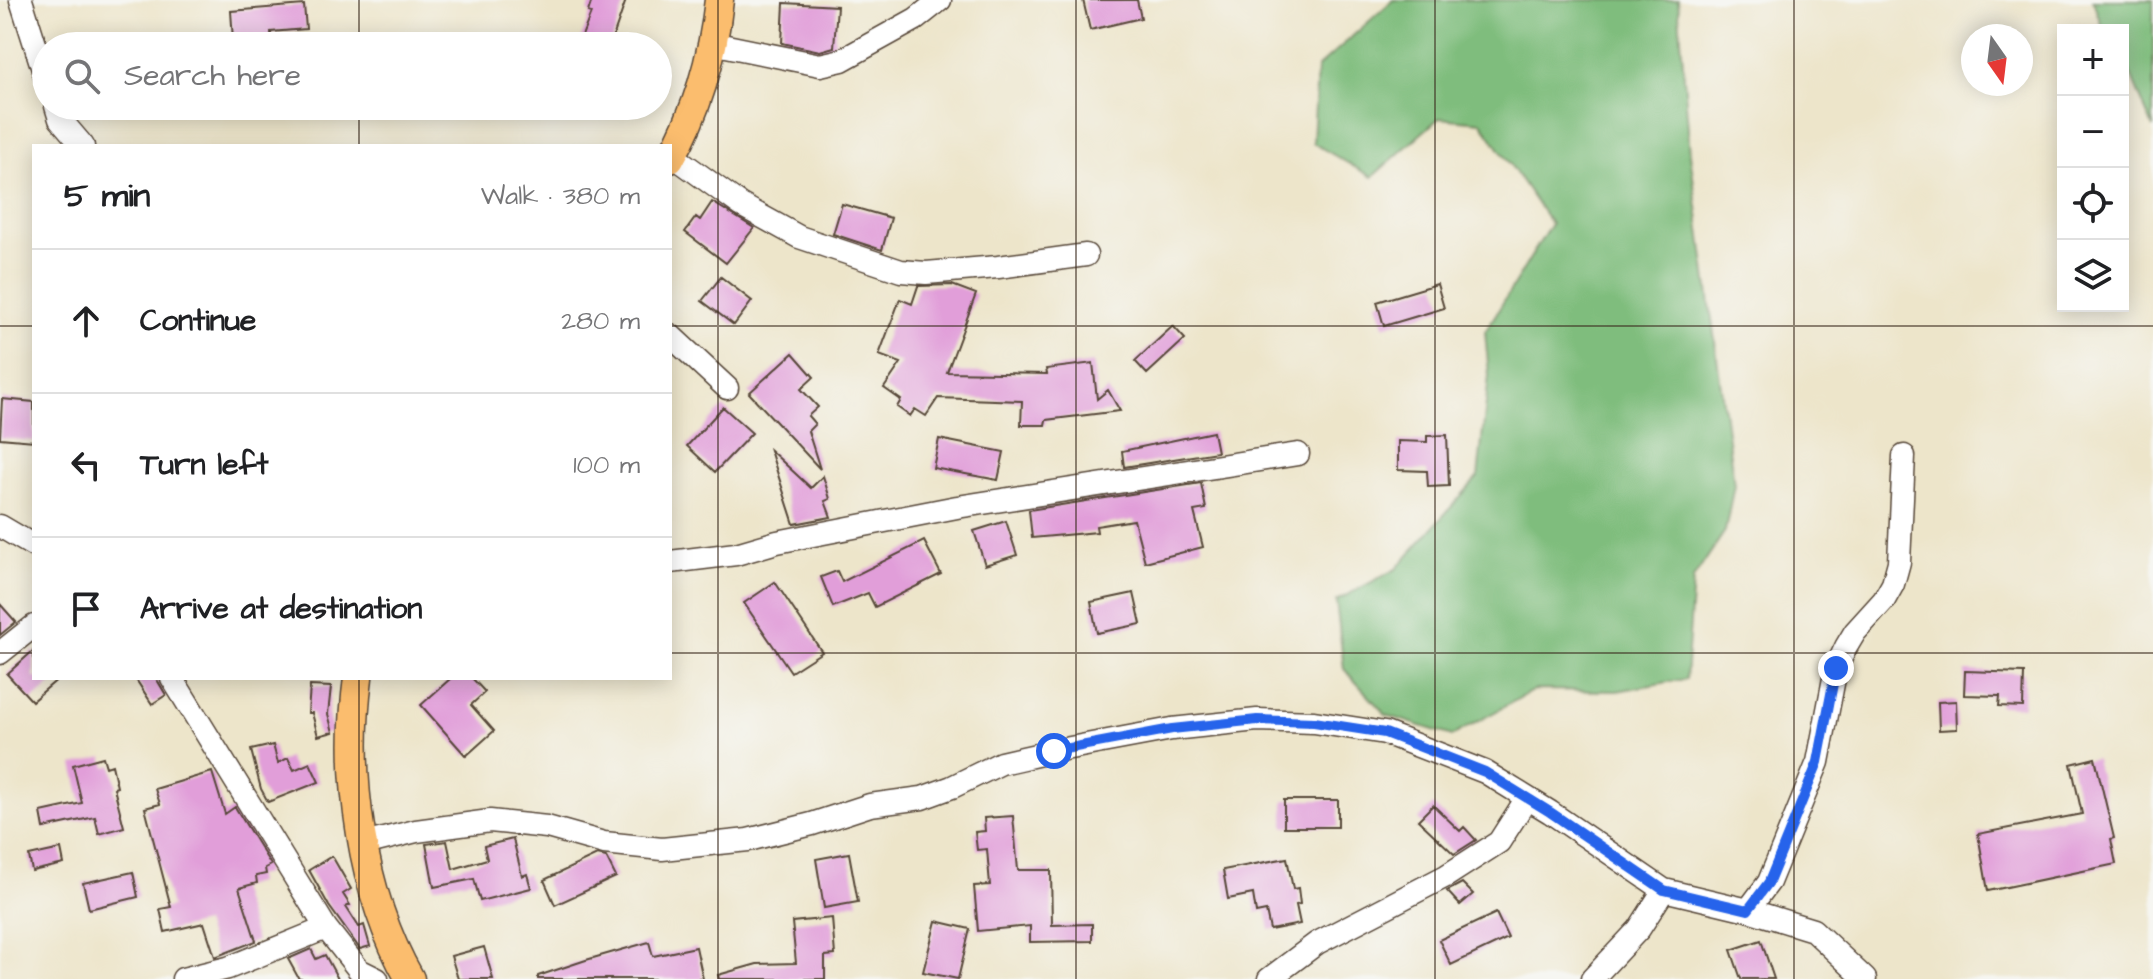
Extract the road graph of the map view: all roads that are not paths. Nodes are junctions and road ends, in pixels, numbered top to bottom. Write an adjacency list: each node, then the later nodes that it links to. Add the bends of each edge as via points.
1 (21, 0): 4 (street)
2 (719, 0): 5 (main road)
3 (940, 0): 5 (street, via 842,60 820,65)
4 (32, 35)
5 (712, 43): 10 (main road, via 698,101)
6 (58, 120): 8 (street)
7 (64, 120): 9 (street)
8 (59, 144)
9 (82, 144)
10 (672, 155)
11 (672, 158): 12 (street, via 799,237 901,271 998,267)
12 (1086, 255)
13 (672, 337): 14 (street)
14 (727, 388)
15 (1298, 454): 19 (street, via 957,507 736,554)
16 (1904, 456): 27 (street, via 1899,562 1893,584 1855,632 1836,668 1818,762 1769,882)
17 (0, 526): 18 (street)
18 (32, 545)
19 (672, 562)
20 (32, 628): 21 (street)
21 (0, 653)
22 (173, 680): 28 (street)
23 (358, 680): 25 (main road, via 354,794)
24 (1527, 798): 25 (street, via 1485,772 1385,733 1257,720 1172,729 1001,763 922,798 870,805 748,840 662,849 490,821); 26 (street); 32 (street, via 1499,842 1446,876 1317,943)
25 (364, 844): 31 (main road, via 392,944)
26 (1664, 890): 27 (street); 33 (street, via 1639,929)
27 (1748, 910): 34 (street, via 1813,930)
28 (326, 928): 29 (street, via 228,968); 30 (street, via 359,970)
29 (183, 979)
30 (377, 979)
31 (410, 979)
32 (1269, 979)
33 (1592, 979)
34 (1865, 979)

